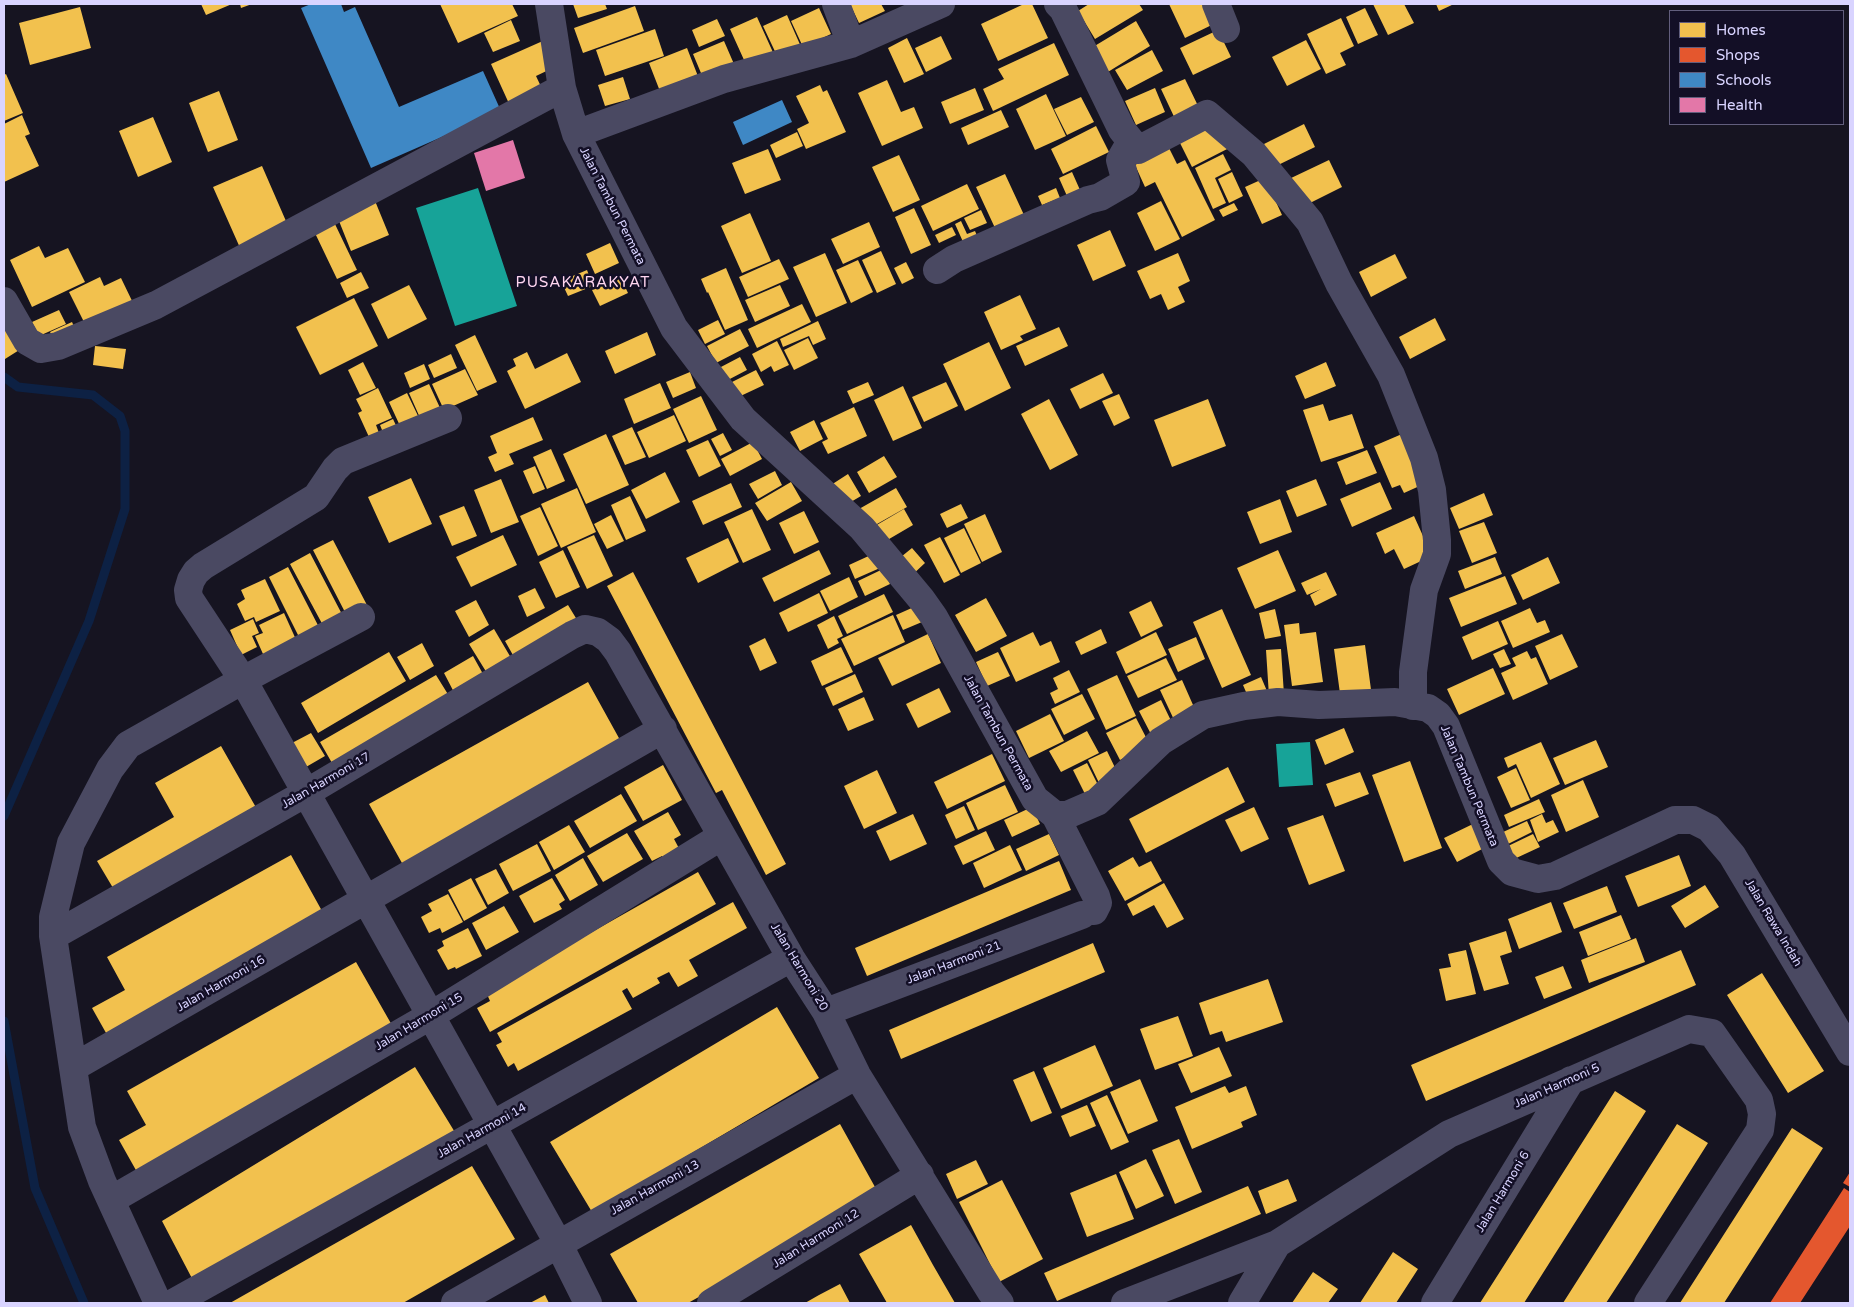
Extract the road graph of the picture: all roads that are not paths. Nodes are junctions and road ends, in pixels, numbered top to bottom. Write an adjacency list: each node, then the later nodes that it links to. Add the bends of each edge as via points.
1 (549, 4): 8 (street, Jalan Tambun Permata)
2 (836, 4): 7 (street)
3 (940, 4): 7 (street)
4 (1058, 4): 10 (street, via 1064,9 1122,130)
5 (1216, 4): 6 (street)
6 (1226, 29)
7 (851, 44): 9 (street, via 724,79)
8 (562, 88): 9 (street, Jalan Tambun Permata); 12 (street, via 156,305 58,346 40,348 27,341)
9 (576, 134): 20 (street, Jalan Tambun Permata, via 674,328 743,419 862,528 922,600 1035,799)
10 (1131, 141): 11 (street, via 1120,160 1126,182 1100,197 954,259); 17 (street, via 1138,150 1207,114 1254,154 1310,222 1339,283 1391,375 1424,458 1432,490 1438,540 1437,554 1424,590 1413,672)
11 (937, 270)
12 (4, 301)
13 (448, 418): 16 (street, via 344,461 316,497 196,572 188,590 189,598)
14 (362, 618): 16 (street)
15 (598, 632): 18 (street, Jalan Harmoni 20, via 618,652); 19 (street, Jalan Harmoni 17, via 585,629 572,635)
16 (243, 680): 19 (street); 24 (street, via 128,745 110,769 71,843 53,917)
17 (1414, 706): 20 (street, Jalan Tambun Permata, via 1395,702 1319,705 1278,702 1203,715 1160,741 1097,802 1067,815); 21 (street, Jalan Tambun Permata, via 1428,708 1446,726 1501,861 1512,872 1538,879 1555,876)
18 (663, 729): 22 (street, Jalan Harmoni 20); 23 (street, Jalan Harmoni 16)
19 (306, 793): 23 (street); 24 (street, Jalan Harmoni 17)
20 (1055, 815): 26 (street, Jalan Harmoni 21, via 1096,896 1098,903 1088,913)
21 (1675, 820): 28 (street, Jalan Rawa Indah, via 1693,820 1709,828 1732,855)
22 (722, 836): 25 (street, Jalan Harmoni 20); 27 (street, Jalan Harmoni 15)
23 (368, 900): 27 (street); 29 (street, Jalan Harmoni 16)
24 (53, 936): 29 (street)
25 (791, 958): 26 (street, Jalan Harmoni 20); 32 (street, Jalan Harmoni 14)
26 (826, 1012): 30 (street, Jalan Harmoni 20)
27 (430, 1016): 32 (street); 34 (street, Jalan Harmoni 15)
28 (1850, 1052)
29 (74, 1067): 34 (street, via 82,1127)
30 (857, 1075): 33 (street, Jalan Harmoni 20); 35 (street, Jalan Harmoni 13)
31 (1571, 1080): 36 (street, Jalan Harmoni 5, via 1449,1134); 45 (street, Jalan Harmoni 6); 46 (street, Jalan Harmoni 5, via 1689,1029 1712,1033 1759,1100 1762,1114 1760,1130)
32 (491, 1126): 35 (street); 39 (street, Jalan Harmoni 14)
33 (920, 1175): 37 (street, Jalan Harmoni 20); 42 (street, Jalan Harmoni 12)
34 (110, 1200): 38 (street)
35 (558, 1243): 40 (street, Jalan Harmoni 13); 41 (street)
36 (1277, 1244): 43 (street, Jalan Harmoni 5); 44 (street)
37 (988, 1299)
38 (158, 1303)
39 (173, 1303)
40 (455, 1303)
41 (588, 1303)
42 (711, 1303)
43 (1126, 1303)
44 (1242, 1303)
45 (1435, 1303)
46 (1648, 1303)

